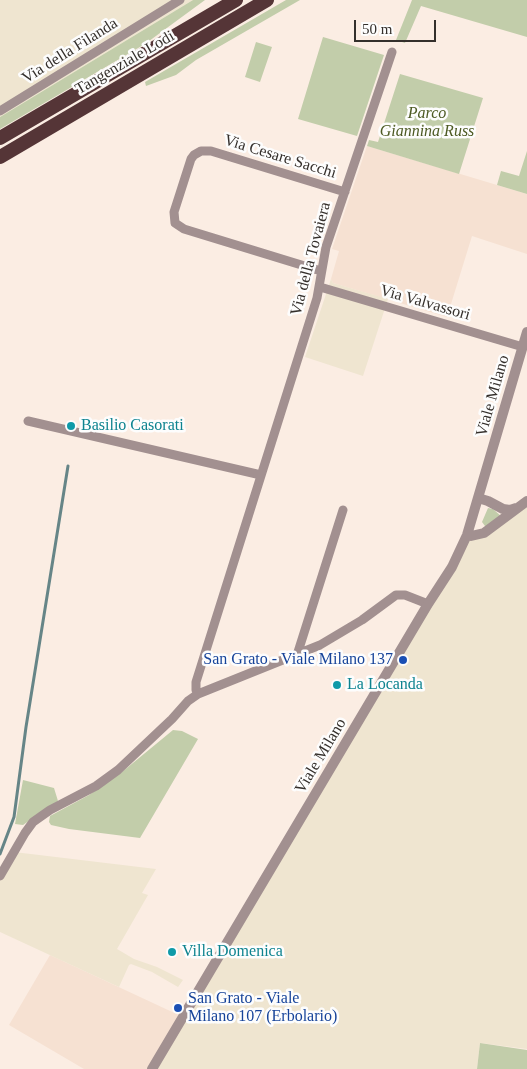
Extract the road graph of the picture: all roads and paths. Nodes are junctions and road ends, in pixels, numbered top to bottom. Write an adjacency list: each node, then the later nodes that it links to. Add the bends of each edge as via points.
1 (180, 0): 5 (street, Via della Filanda)
2 (268, 0): 7 (highway, Tangenziale Lodi)
3 (230, 2): 6 (highway)
4 (392, 52): 8 (street, Via della Tovaiera)
5 (0, 111)
6 (0, 138)
7 (0, 157)
8 (345, 192): 9 (street, Via della Tovaiera); 9 (street, Via Cesare Sacchi, via 201,151 191,159 174,212 175,223 184,229)
9 (321, 271): 10 (street, Via della Tovaiera)
10 (320, 287): 12 (street, Via Valvassori); 14 (street, Via della Tovaiera)
11 (527, 332): 12 (street, Viale Milano)
12 (523, 347): 15 (street, Viale Milano)
13 (28, 421): 14 (street)
14 (261, 475): 22 (street, Via della Tovaiera, via 196,682)
15 (478, 498): 17 (street, via 503,509); 19 (street, Viale Milano)
16 (527, 501): 17 (street)
17 (516, 508): 19 (street, via 484,533)
18 (343, 510): 21 (street)
19 (467, 535): 20 (street, Viale Milano, via 452,567)
20 (428, 604): 21 (street, via 405,594 396,595 362,620); 24 (street, Viale Milano)
21 (297, 655): 22 (street)
22 (198, 694): 23 (street, via 118,770 34,822 24,833)
23 (0, 876)
24 (152, 1069)

